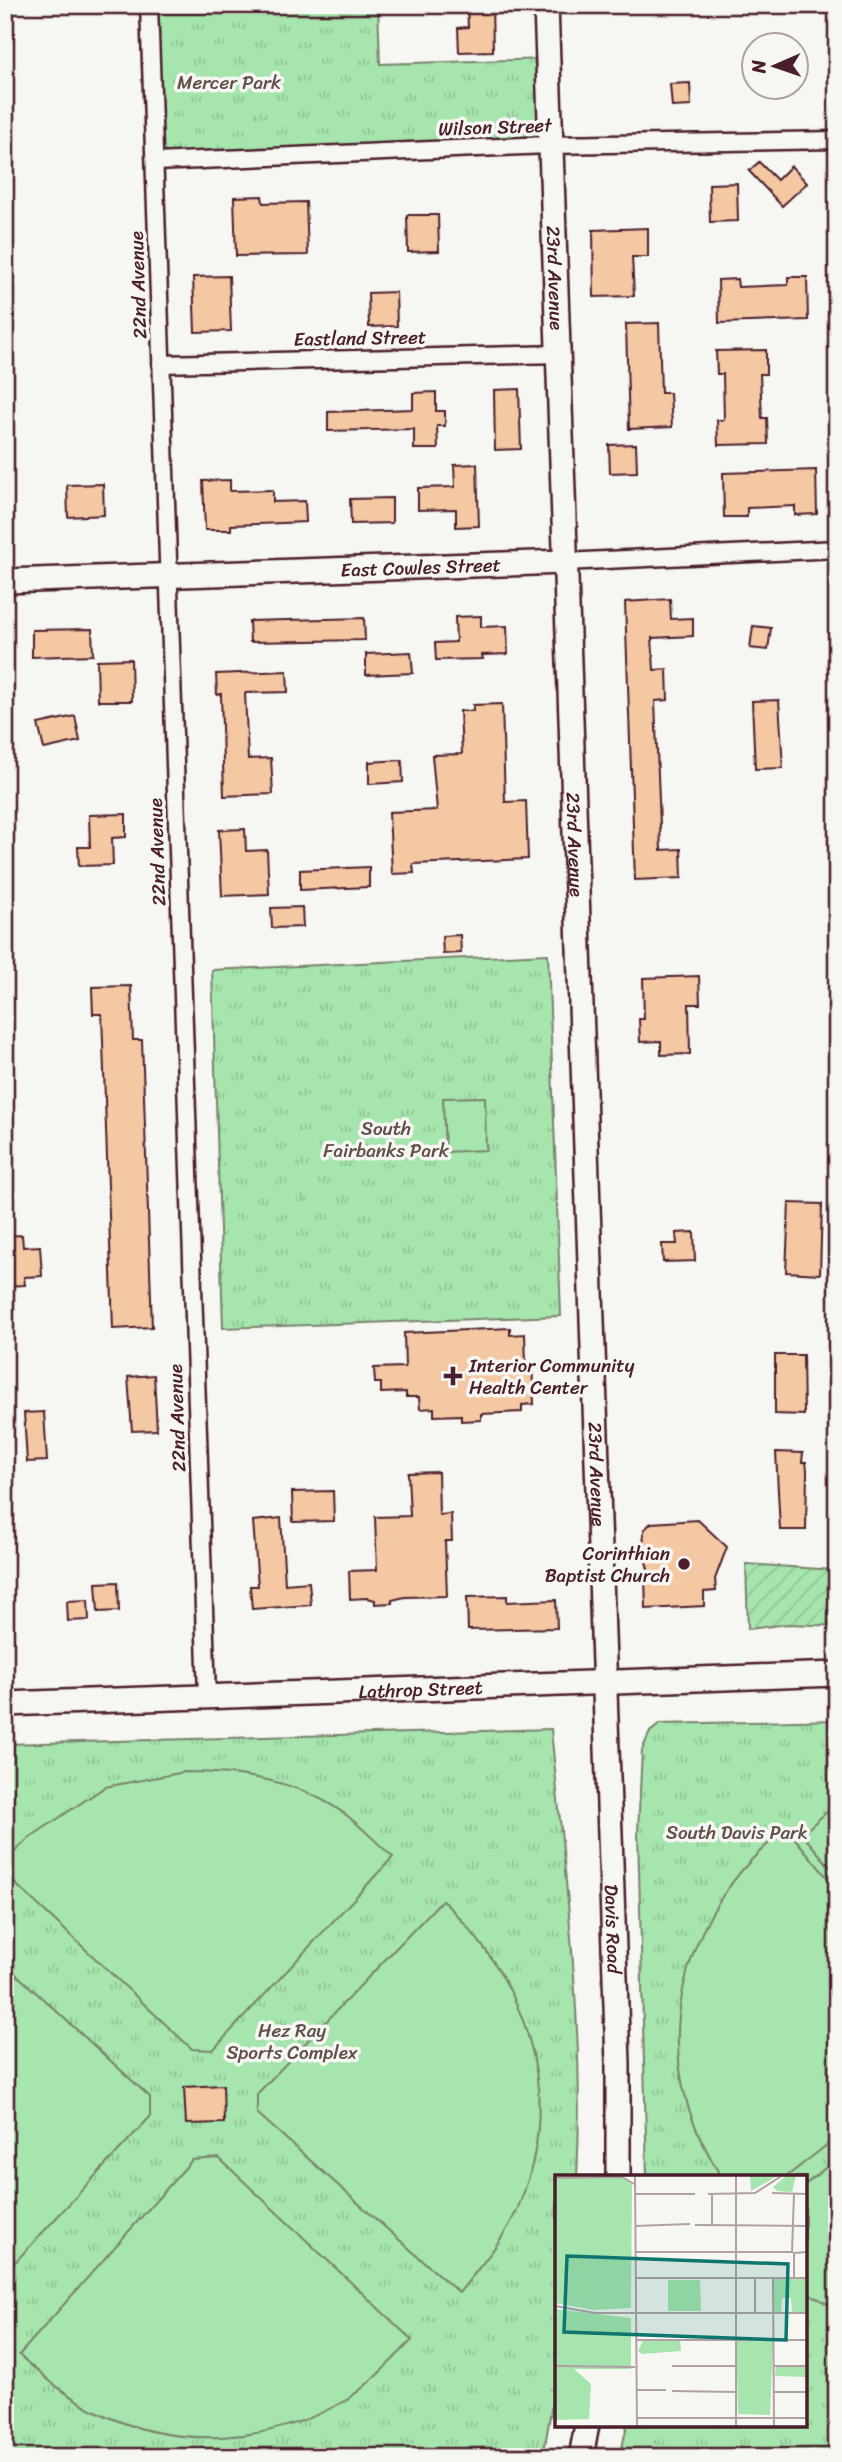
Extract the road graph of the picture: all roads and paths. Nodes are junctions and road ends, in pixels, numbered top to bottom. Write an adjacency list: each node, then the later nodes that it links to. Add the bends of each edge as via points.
1 (149, 5): 5 (street, 22nd Avenue)
2 (546, 5): 4 (street, 23rd Avenue)
3 (837, 140): 4 (street, Wilson Street)
4 (550, 145): 5 (street, Wilson Street); 6 (street, 23rd Avenue)
5 (155, 162): 7 (street, 22nd Avenue)
6 (559, 354): 7 (street, Eastland Street); 9 (street, 23rd Avenue)
7 (161, 363): 10 (street, 22nd Avenue)
8 (837, 550): 9 (street, East Cowles Street)
9 (564, 562): 10 (street, East Cowles Street); 13 (street, 23rd Avenue)
10 (169, 575): 11 (street, East Cowles Street); 14 (street, 22nd Avenue)
11 (5, 580)
12 (837, 1674): 13 (street, Lathrop Street)
13 (603, 1682): 14 (street, Lathrop Street); 16 (street, Davis Road)
14 (207, 1696): 15 (street, Lathrop Street)
15 (5, 1704)
16 (618, 2175)
17 (587, 2427): 18 (street)
18 (582, 2457)

